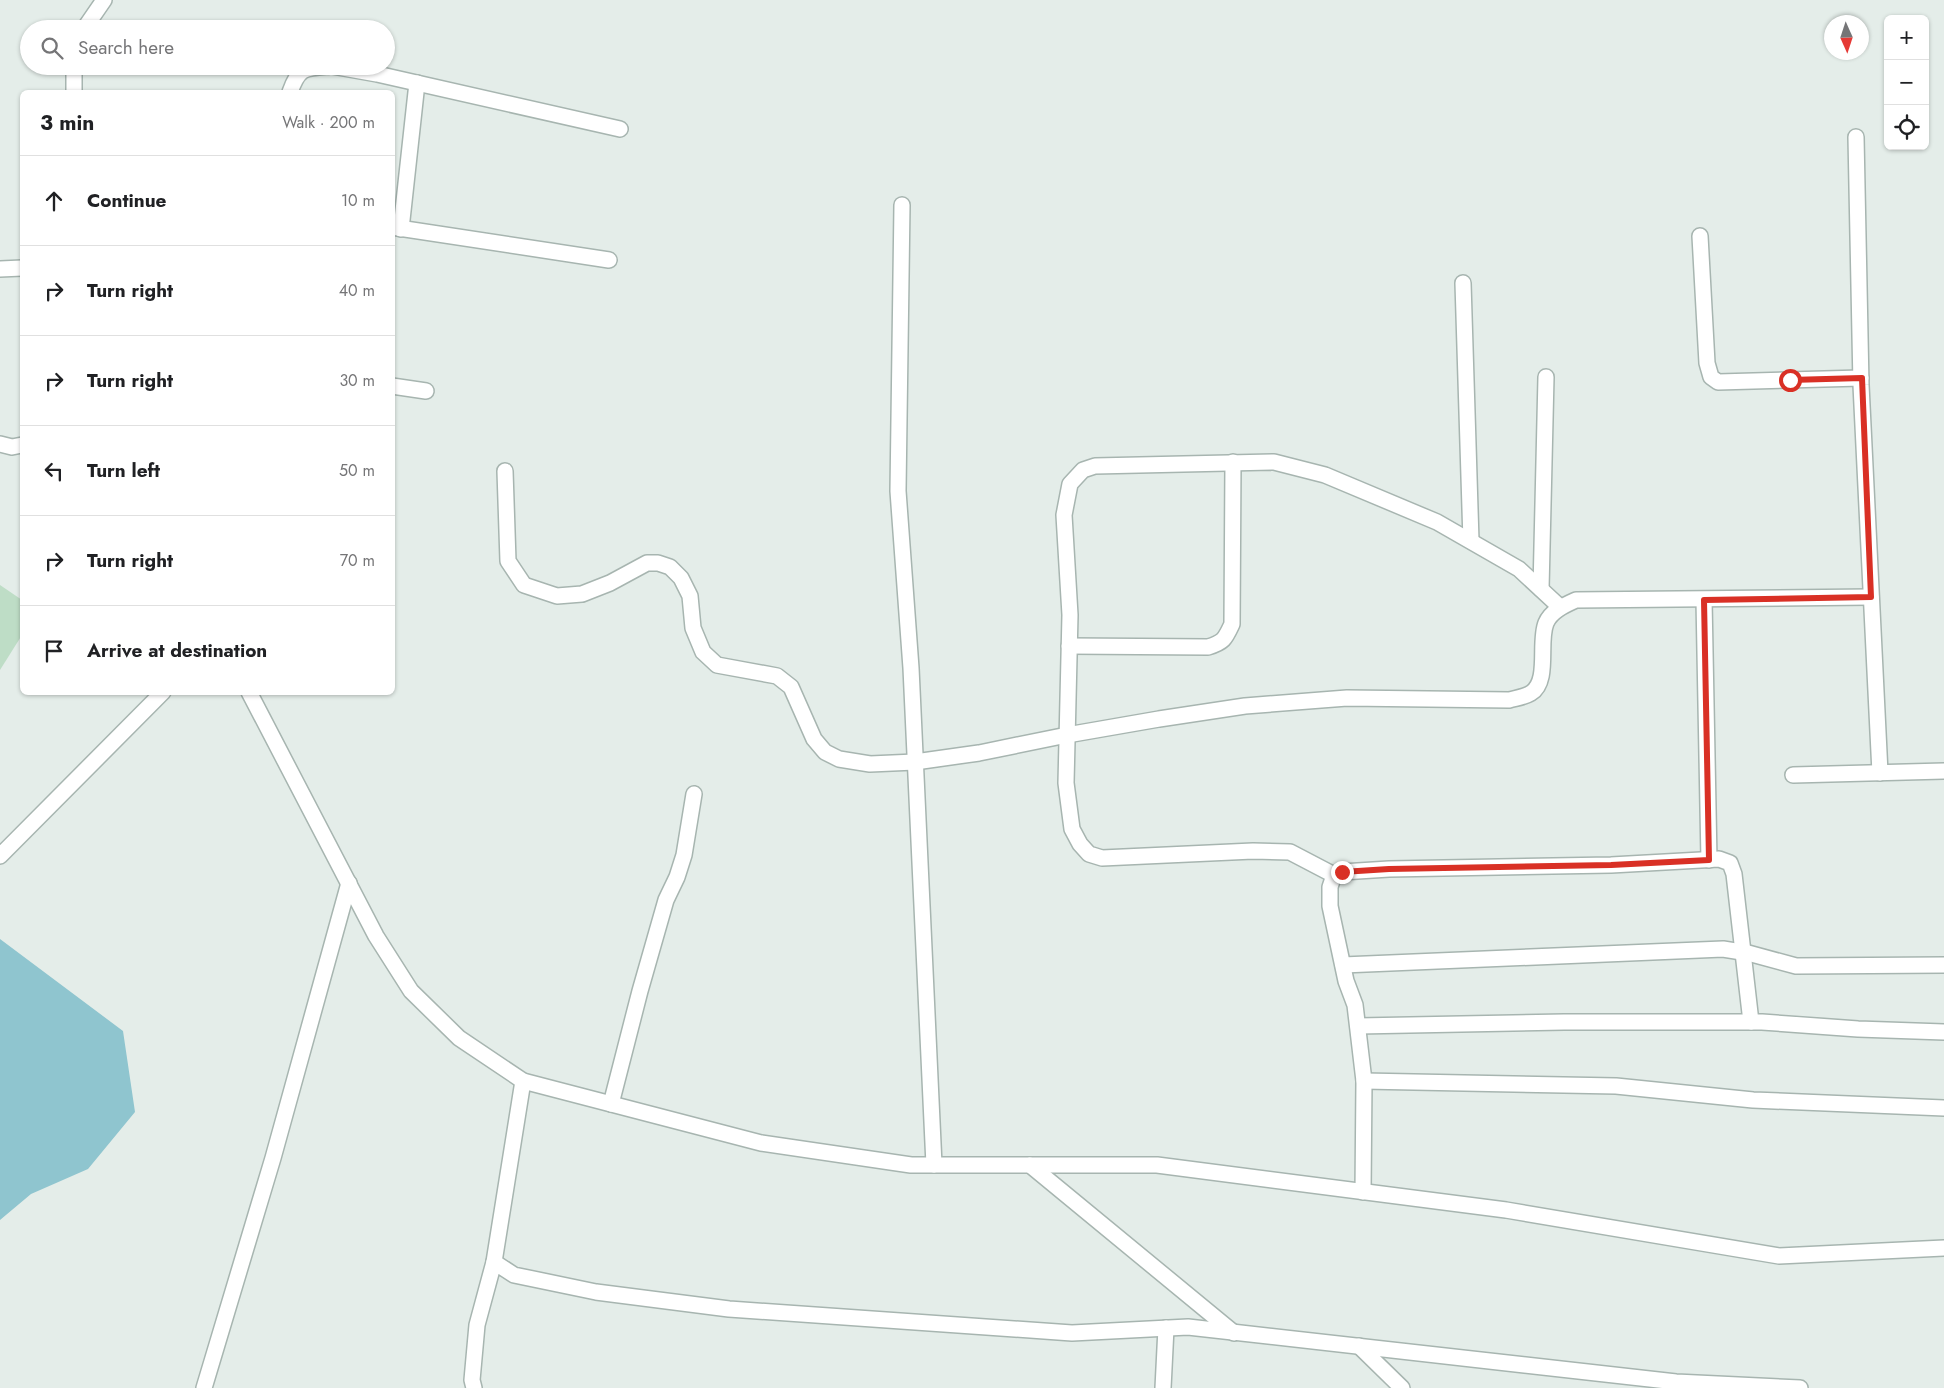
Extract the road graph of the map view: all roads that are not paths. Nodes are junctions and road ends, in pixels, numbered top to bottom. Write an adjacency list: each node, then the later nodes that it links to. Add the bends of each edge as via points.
1 (104, 0): 2 (street)
2 (90, 20)
3 (74, 75): 7 (street)
4 (296, 75): 8 (street)
5 (382, 75): 6 (street)
6 (418, 83): 9 (street); 12 (street)
7 (74, 90)
8 (291, 90)
9 (620, 129)
10 (1856, 137): 19 (street)
11 (902, 205): 35 (street, via 898,491)
12 (397, 228): 14 (street)
13 (1700, 236): 19 (street, via 1707,363 1711,377 1718,382)
14 (609, 260)
15 (20, 268): 16 (street)
16 (0, 269)
17 (1463, 283): 26 (street)
18 (1546, 377): 27 (street)
19 (1862, 378): 28 (street)
20 (395, 387): 21 (street)
21 (426, 392)
22 (0, 444): 23 (street, via 12,447)
23 (20, 445)
24 (1233, 462): 26 (street, via 1274,462 1325,475 1436,522); 31 (street, via 1095,466 1083,470 1070,484 1064,515); 31 (street, via 1232,624 1227,636 1208,647)
25 (505, 471): 35 (street, via 508,561 524,585 557,596 582,594 647,563 658,562 670,567 681,578 690,596 693,628 703,652 717,665 777,676 791,687 814,739 825,752 839,759 870,764)
26 (1471, 541): 27 (street, via 1519,569)
27 (1542, 590): 30 (street)
28 (1871, 597): 29 (street); 37 (street)
29 (1704, 600): 30 (street, via 1576,600); 41 (street)
30 (1560, 607): 34 (street, via 1546,622 1538,687 1530,694 1509,700 1347,698 1245,706)
31 (1069, 646): 34 (street)
32 (160, 695): 40 (street)
33 (251, 695): 43 (street)
34 (1067, 735): 35 (street); 42 (street, via 1066,783 1072,829 1088,854 1102,858 1290,852)
35 (915, 762): 55 (street)
36 (1944, 771): 37 (street)
37 (1880, 773): 38 (street)
38 (1793, 775)
39 (694, 794): 52 (street, via 684,855 666,900)
40 (0, 856)
41 (1709, 860): 42 (street, via 1389,869); 44 (street, via 1719,859 1730,864 1734,874)
42 (1334, 875): 45 (street, via 1330,906)
43 (349, 883): 50 (street, via 376,936 411,991 459,1038); 62 (street, via 273,1158)
44 (1743, 952): 45 (street, via 1682,950); 46 (street, via 1796,966); 47 (street)
45 (1343, 965): 48 (street)
46 (1944, 965)
47 (1751, 1022): 48 (street); 49 (street)
48 (1358, 1026): 51 (street)
49 (1944, 1032)
50 (523, 1081): 52 (street); 58 (street)
51 (1364, 1081): 53 (street, via 1616,1086 1753,1100); 56 (street)
52 (611, 1104): 55 (street, via 761,1143 911,1165)
53 (1944, 1108)
54 (1030, 1164): 55 (street); 56 (street, via 1157,1165); 60 (street)
55 (934, 1165)
56 (1363, 1192): 57 (street, via 1506,1210 1779,1256)
57 (1944, 1248)
58 (494, 1262): 59 (street, via 514,1275 596,1292 729,1309 1072,1333); 63 (street, via 477,1325)
59 (1166, 1328): 60 (street, via 1188,1327); 64 (street)
60 (1234, 1333): 61 (street)
61 (1359, 1346): 65 (street); 66 (street, via 1676,1382)
62 (204, 1388)
63 (474, 1388)
64 (1163, 1388)
65 (1402, 1388)
66 (1800, 1388)

